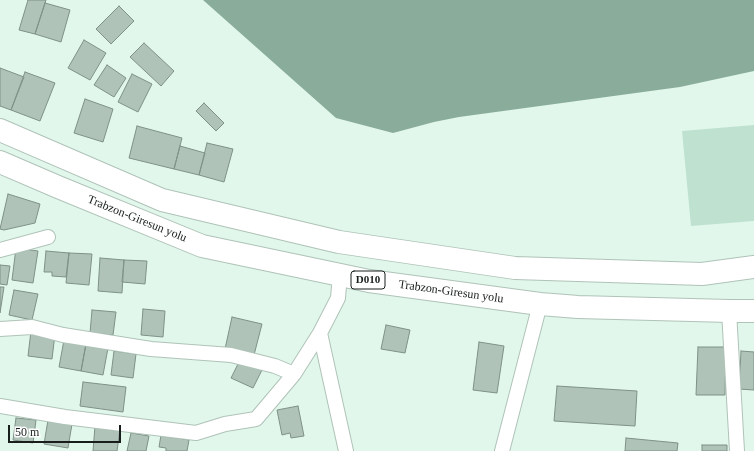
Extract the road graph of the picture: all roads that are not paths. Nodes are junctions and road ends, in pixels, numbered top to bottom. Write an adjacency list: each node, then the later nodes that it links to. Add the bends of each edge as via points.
1 (0, 130): 5 (highway, via 162,200 339,242 515,268 702,274)
2 (0, 162): 6 (highway, Trabzon-Giresun yolu / D010, via 202,246)
3 (48, 237): 4 (street)
4 (0, 250)
5 (754, 267)
6 (340, 274): 7 (highway, Trabzon-Giresun yolu / D010, via 369,281); 11 (street, via 338,298)
7 (540, 304): 8 (highway, Trabzon-Giresun yolu / D010); 15 (street)
8 (729, 311): 9 (highway, Trabzon-Giresun yolu / D010); 16 (street)
9 (754, 311)
10 (0, 328): 12 (street, via 32,327 63,335 151,349 231,355 275,366)
11 (320, 333): 12 (street); 14 (street)
12 (294, 374): 13 (street, via 256,419 196,432 65,417)
13 (0, 406)
14 (346, 451)
15 (502, 451)
16 (737, 451)

